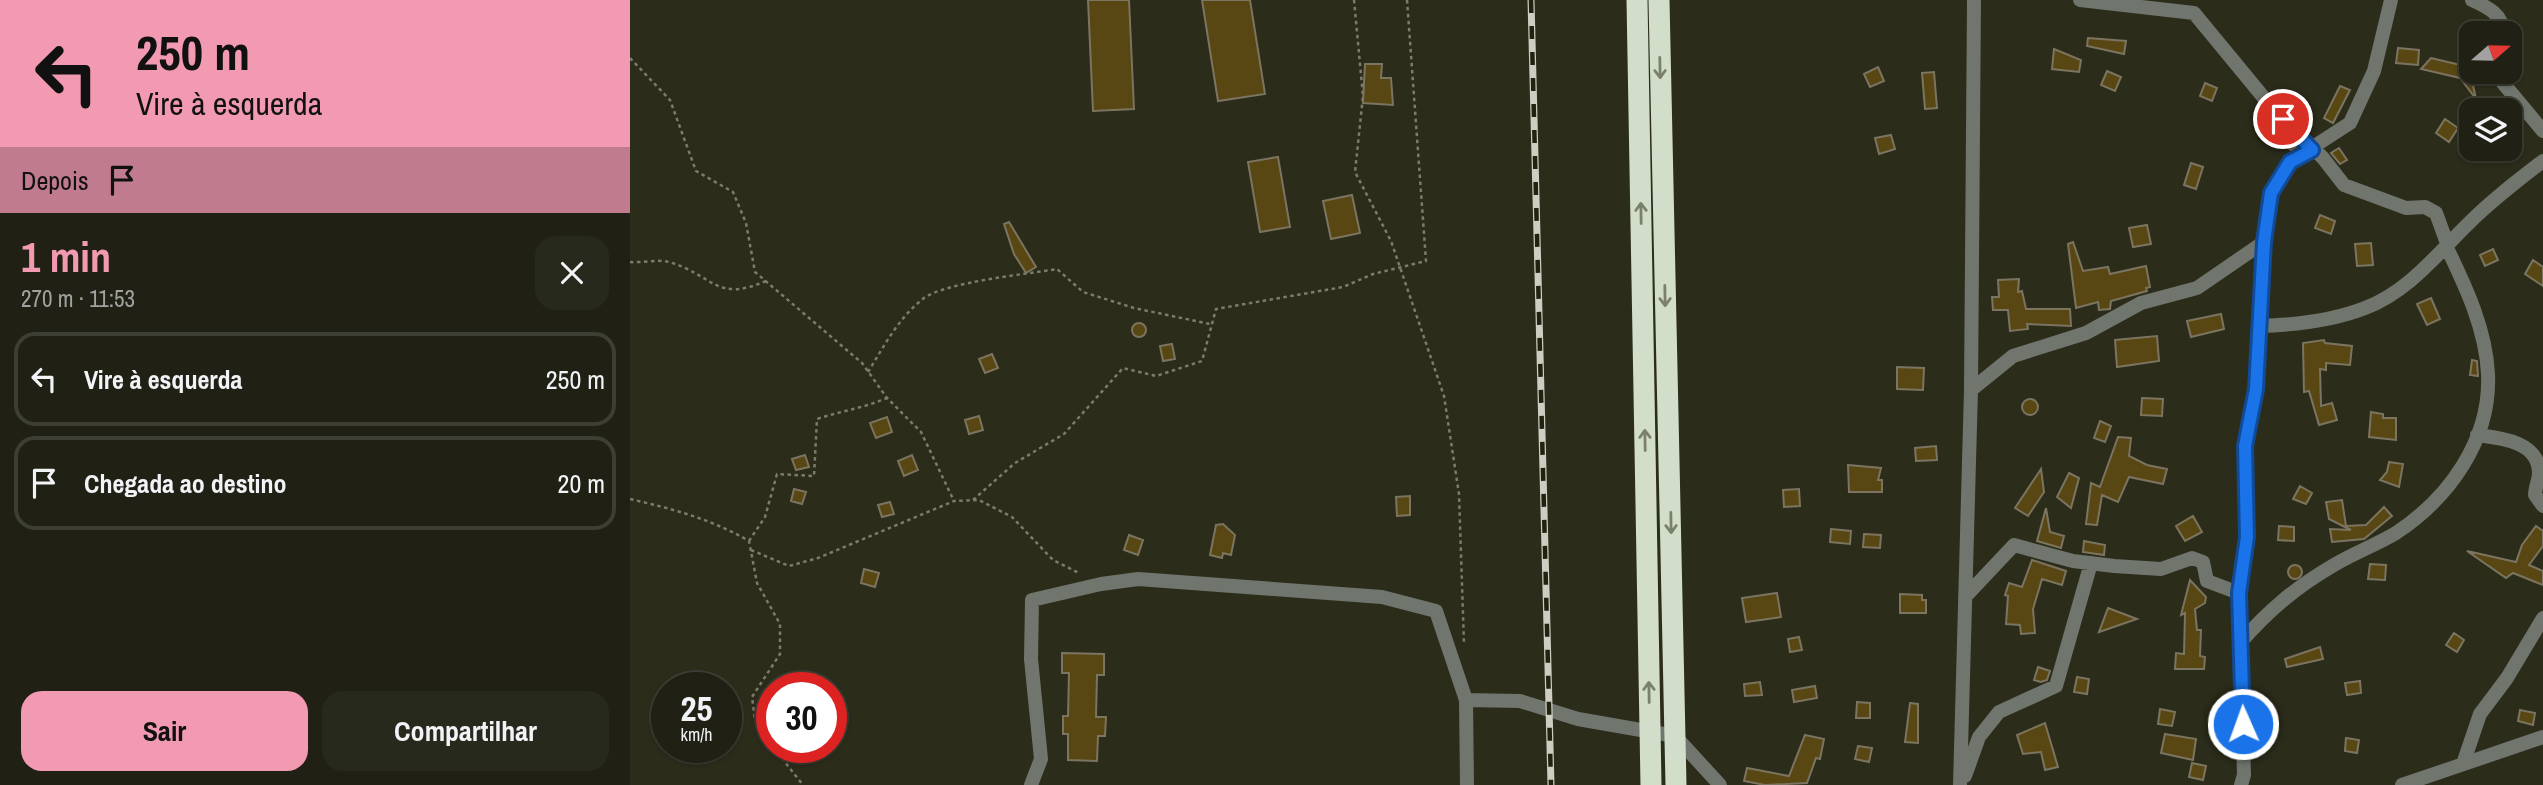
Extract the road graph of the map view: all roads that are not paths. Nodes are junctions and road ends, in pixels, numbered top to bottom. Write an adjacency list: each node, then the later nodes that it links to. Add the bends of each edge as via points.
1 (1637, 0): 24 (highway, one-way to 1)
2 (1659, 0): 25 (highway, one-way to 25)
3 (1975, 0): 15 (street)
4 (2080, 0): 10 (street, via 2194,13)
5 (2391, 0): 10 (street, via 2374,71 2350,123)
6 (2472, 0): 7 (street, via 2493,9)
7 (2500, 21)
8 (2504, 84): 9 (street)
9 (2543, 131)
10 (2312, 150): 12 (street, via 2290,162 2271,193); 13 (street, via 2344,185 2393,205 2425,207 2436,213)
11 (2543, 161): 13 (street, via 2503,191)
12 (2264, 242): 14 (street); 15 (street, via 2197,288 2141,303 2086,332 2013,356)
13 (2447, 247): 14 (street, via 2430,266 2368,307 2326,319); 16 (street, via 2482,335 2488,374 2484,421)
14 (2259, 326): 19 (street, via 2256,389 2245,446 2247,537)
15 (1971, 390): 20 (street)
16 (2477, 435): 17 (street, via 2522,444 2539,472 2535,495); 22 (street, via 2443,496 2396,533 2334,565 2274,605)
17 (2543, 506)
18 (2091, 563): 19 (street, via 2161,569 2192,558 2203,562 2207,581); 20 (street, via 2014,545); 33 (street, via 2056,686 1999,712 1979,737)
19 (2239, 593): 22 (street)
20 (1965, 597): 33 (street)
21 (2543, 618): 27 (street, via 2480,713)
22 (2240, 643): 34 (street, via 2245,775)
23 (1466, 700): 24 (street, via 1520,701 1578,719); 28 (street, via 1436,611 1382,597 1138,579 1101,584 1032,600 1031,659 1041,759); 29 (street)
24 (1650, 730): 25 (street); 30 (highway)
25 (1675, 736): 31 (highway); 32 (street)
26 (2543, 737): 27 (street)
27 (2463, 764): 35 (street)
28 (1031, 785)
29 (1467, 785)
30 (1651, 785)
31 (1676, 785)
32 (1720, 785)
33 (1961, 785)
34 (2241, 785)
35 (2402, 785)

